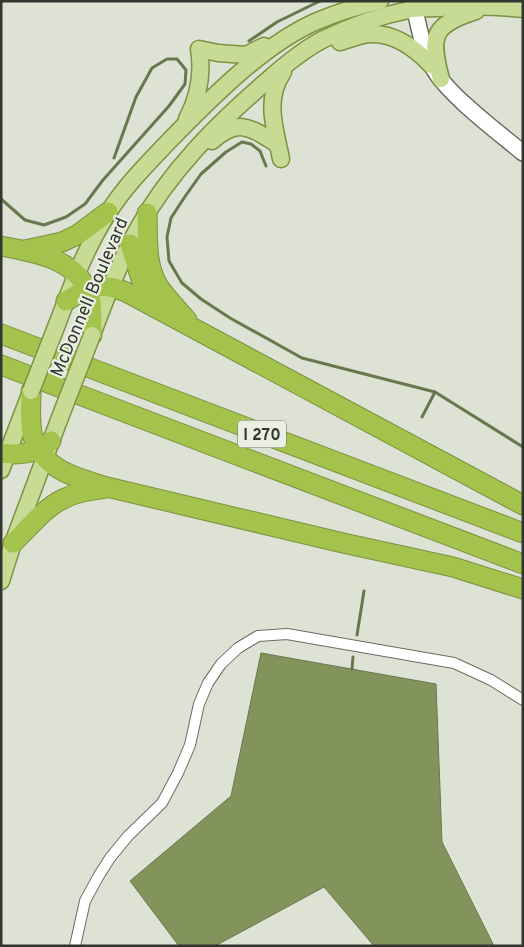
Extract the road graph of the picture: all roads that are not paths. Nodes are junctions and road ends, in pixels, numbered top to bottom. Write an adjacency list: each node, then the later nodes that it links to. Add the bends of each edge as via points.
1 (356, 1): 6 (main road)
2 (380, 1): 6 (main road, McDonnell Boulevard)
3 (414, 5): 4 (main road, McDonnell Boulevard); 7 (main road, McDonnell Boulevard); 10 (street, via 421,37)
4 (488, 7): 5 (main road, McDonnell Boulevard); 10 (main road, via 457,18 439,30 434,50)
5 (523, 9)
6 (339, 14): 8 (main road, McDonnell Boulevard, via 314,23)
7 (323, 40): 9 (main road, McDonnell Boulevard); 10 (main road, via 341,42 364,35 397,38)
8 (282, 42): 11 (main road, McDonnell Boulevard, via 230,82); 11 (main road, via 267,44 246,55 198,49 199,85)
9 (293, 59): 14 (main road, via 276,82 271,98); 15 (main road, McDonnell Boulevard, via 220,122)
10 (436, 72): 13 (street, via 471,109)
11 (182, 128): 16 (main road, McDonnell Boulevard)
12 (274, 142): 15 (main road, via 254,130 238,126 224,131 187,170)
13 (523, 153)
14 (281, 159)
15 (169, 182): 17 (main road, McDonnell Boulevard)
16 (108, 212): 20 (highway, via 62,242); 21 (main road, McDonnell Boulevard, via 96,233)
17 (147, 213): 18 (main road, McDonnell Boulevard); 25 (highway, via 149,264 155,280)
18 (130, 244): 22 (main road, McDonnell Boulevard); 24 (highway, via 142,282)
19 (1, 246): 20 (highway)
20 (22, 250): 21 (highway, via 60,262 70,268)
21 (81, 282): 22 (highway); 23 (highway); 27 (highway, via 90,298)
22 (111, 287): 24 (highway); 27 (main road, McDonnell Boulevard)
23 (66, 302): 29 (main road, McDonnell Boulevard, bridge)
24 (163, 312): 25 (highway)
25 (194, 329): 33 (highway)
26 (1, 334): 34 (highway, I 270)
27 (92, 335): 30 (main road, McDonnell Boulevard, bridge)
28 (1, 365): 36 (highway, I 270)
29 (29, 403): 30 (highway, via 33,438); 31 (main road, McDonnell Boulevard)
30 (45, 449): 31 (highway); 32 (highway, via 58,470); 35 (main road, McDonnell Boulevard)
31 (3, 459)
32 (107, 487): 35 (highway, via 62,499); 38 (highway, via 453,567)
33 (523, 505)
34 (523, 533)
35 (13, 543): 37 (main road, McDonnell Boulevard)
36 (523, 564)
37 (1, 581)
38 (523, 589)
39 (523, 700): 40 (street, via 491,680 454,663 287,634 258,636 226,658 208,683 199,704 190,745 162,804 128,836 98,877 85,901)
40 (75, 946)

